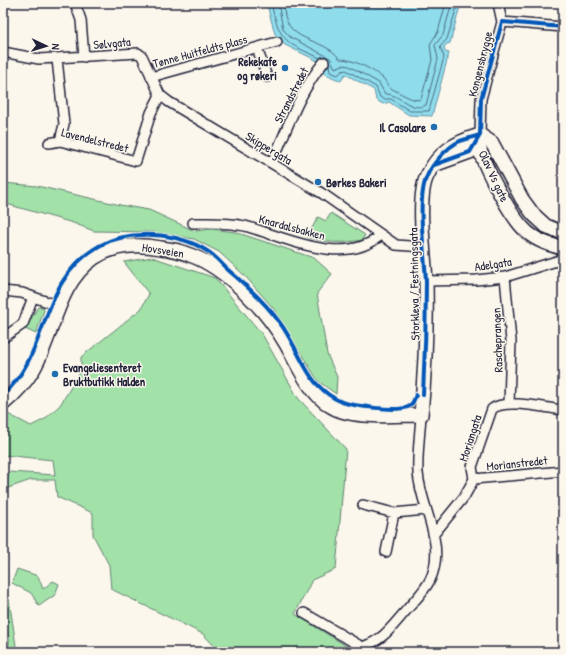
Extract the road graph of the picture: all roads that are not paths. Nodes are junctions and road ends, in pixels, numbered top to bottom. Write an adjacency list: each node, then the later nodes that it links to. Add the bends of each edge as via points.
1 (75, 3): 9 (street, Sølvgata, via 81,20)
2 (498, 3): 3 (street)
3 (502, 22): 4 (street); 15 (street, Kongensbrygge, via 481,99)
4 (563, 27)
5 (277, 42): 6 (street, Tønne Huitfeldts plass)
6 (257, 48): 12 (street); 13 (street, Tønne Huitfeldts plass)
7 (3, 52): 10 (street, Sølvgata, via 39,59)
8 (142, 56): 9 (street, Sølvgata, via 138,53); 13 (street, Tønne Huitfeldts plass)
9 (84, 57): 10 (street, Sølvgata)
10 (57, 59): 16 (street, via 64,124)
11 (324, 62): 18 (street, Strandstredet, via 315,72)
12 (267, 77)
13 (151, 78): 14 (street, Skippergata)
14 (160, 95): 16 (street, Lavendelstredet, via 151,113 136,161); 18 (street, Skippergata)
15 (480, 135): 20 (street, Olav Vs gate, via 492,143 522,199 533,214 546,226); 22 (street, Storkleva / Festningsgata, via 459,142 446,150 433,167 423,192); 23 (street, Olav Vs gate, via 480,152 510,210 524,230 543,242)
16 (60, 141): 17 (street, Lavendelstredet)
17 (49, 143)
18 (272, 163): 21 (street, Skippergata, via 323,194)
19 (193, 223): 21 (street, Knardalsbakken, via 244,226 305,245 342,251 374,241)
20 (563, 232)
21 (381, 235): 22 (street, Skippergata, via 396,245)
22 (423, 247): 26 (street, Storkleva / Festningsgata)
23 (563, 248)
24 (563, 259): 25 (street, Adelgata)
25 (505, 277): 26 (street, Adelgata); 32 (street, Rascheprangen, via 511,341)
26 (426, 281): 34 (street, Storkleva / Festningsgata)
27 (3, 291): 28 (street)
28 (33, 297): 29 (street); 30 (street, via 23,324)
29 (59, 306): 31 (street, Hovsveien, via 33,370); 34 (street, Hovsveien, via 73,278 93,259 109,250 139,245 190,255 232,281 256,304 274,325 309,385 330,406 364,415)
30 (3, 338)
31 (3, 404)
32 (509, 404): 33 (street, Moriangata); 36 (street, Moriangata, via 498,404 492,409 472,467)
33 (563, 410)
34 (421, 415): 38 (street, Storkleva / Festningsgata, via 418,472)
35 (563, 471): 36 (street, Morianstredet)
36 (474, 479): 40 (street, Moriangata, via 464,497)
37 (363, 505): 39 (street)
38 (426, 510): 39 (street); 40 (street, Storkleva / Festningsgata)
39 (394, 513): 41 (street)
40 (434, 534): 42 (street, Storkleva / Festningsgata, via 436,550 430,580 387,633 376,642 362,647)
41 (386, 552)
42 (304, 612)

